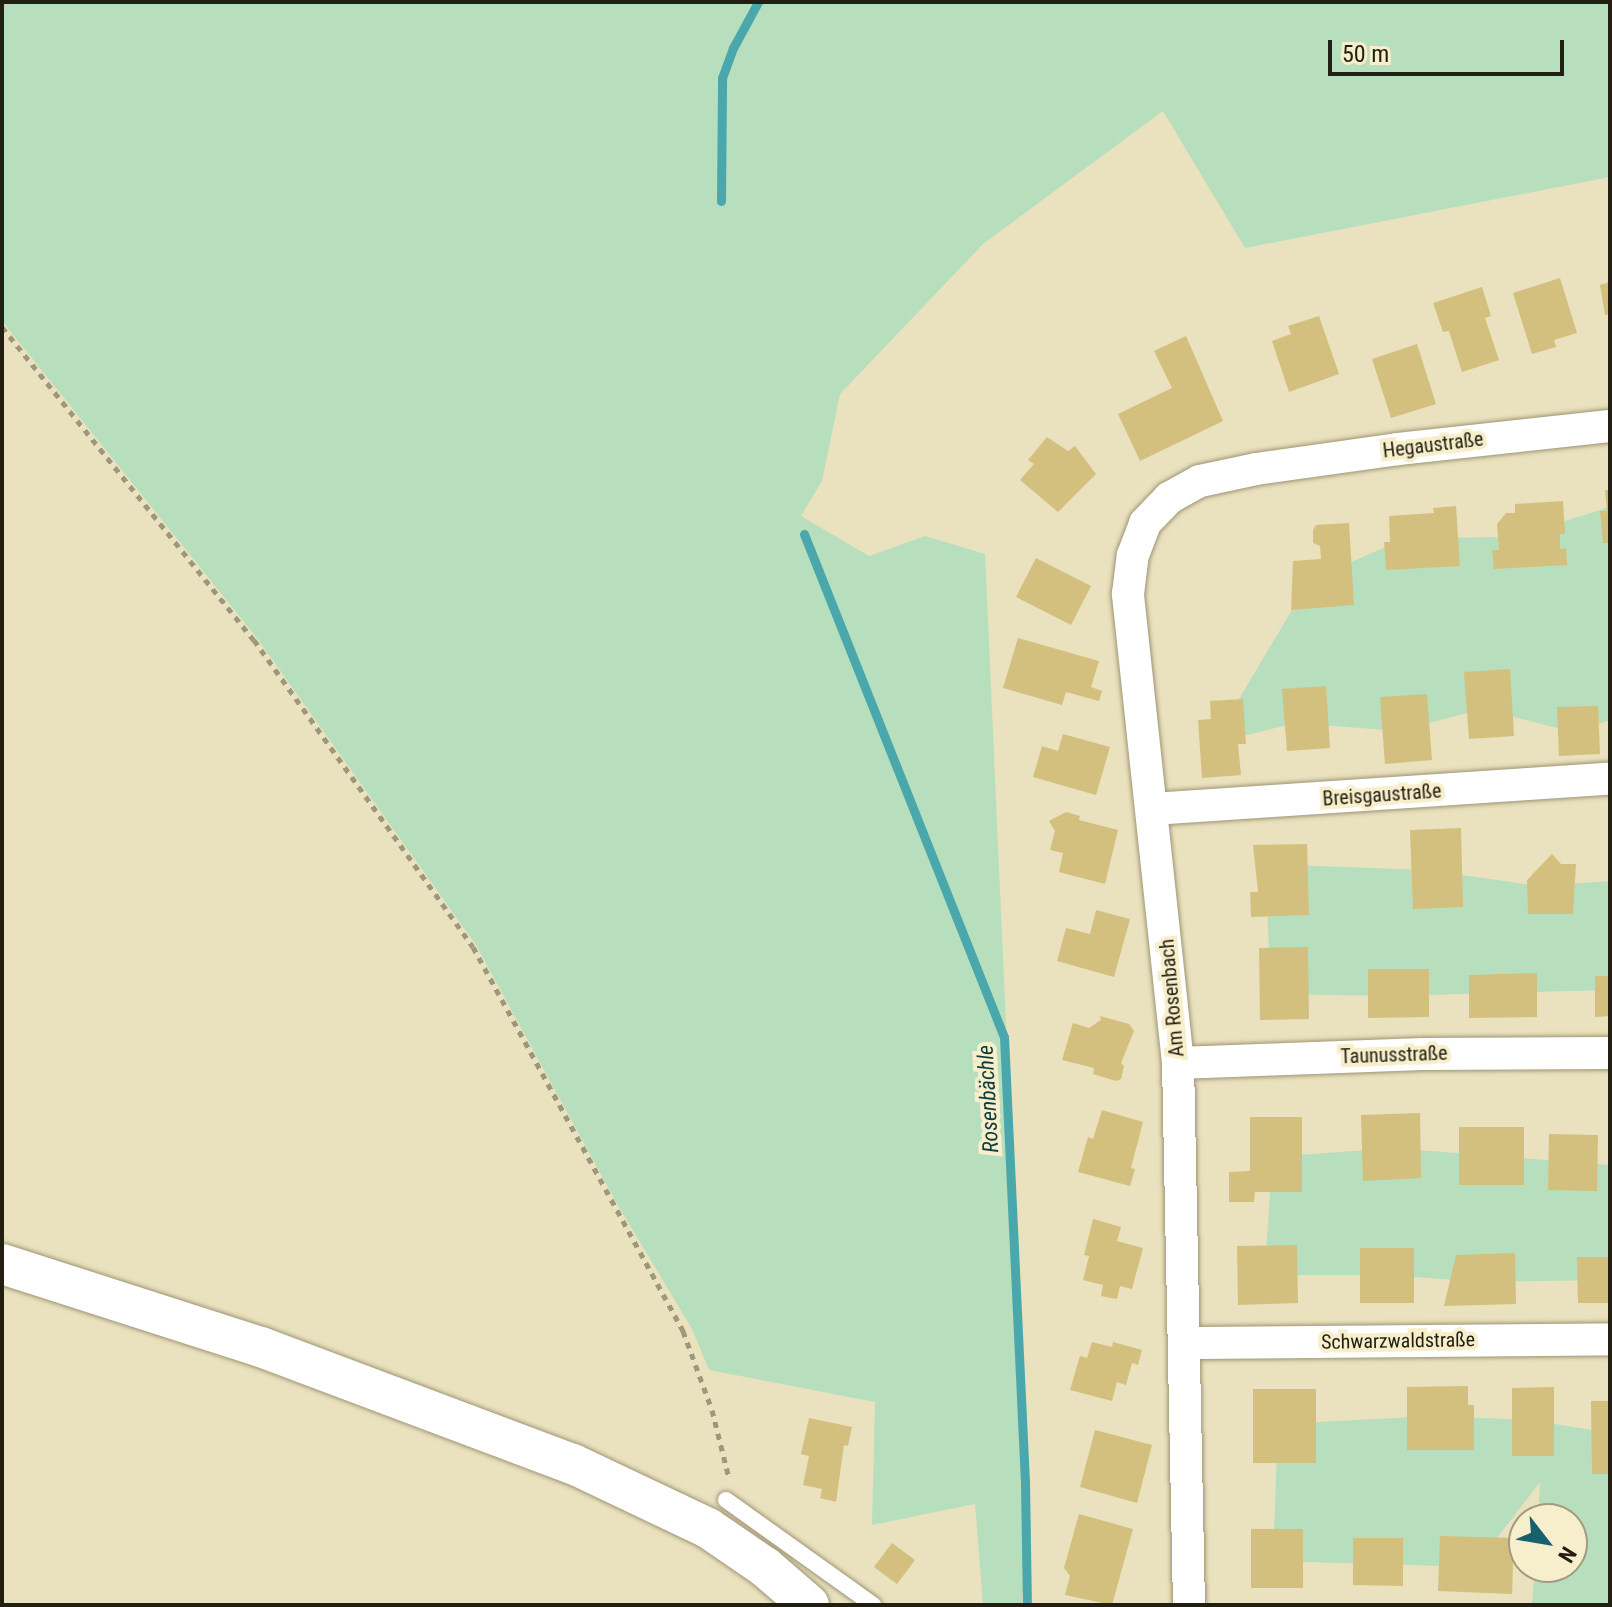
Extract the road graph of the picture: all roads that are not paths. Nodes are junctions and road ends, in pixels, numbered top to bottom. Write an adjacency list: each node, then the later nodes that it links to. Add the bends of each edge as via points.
1 (1610, 426): 2 (street, Hegaustraße)
2 (1256, 469): 4 (street, Am Rosenbach, via 1200,481 1169,498 1145,523 1133,555 1128,594)
3 (1610, 779): 4 (street, Breisgaustraße)
4 (1153, 809): 6 (street, Am Rosenbach)
5 (1610, 1053): 6 (street, Taunusstraße)
6 (1178, 1063): 9 (street, Am Rosenbach)
7 (2, 1264): 11 (street, via 234,1337 573,1464 689,1517)
8 (1610, 1339): 9 (street, Schwarzwaldstraße)
9 (1186, 1343): 13 (street, Am Rosenbach)
10 (726, 1500): 11 (lane)
11 (800, 1581): 12 (lane)
12 (873, 1605)
13 (1189, 1605)

